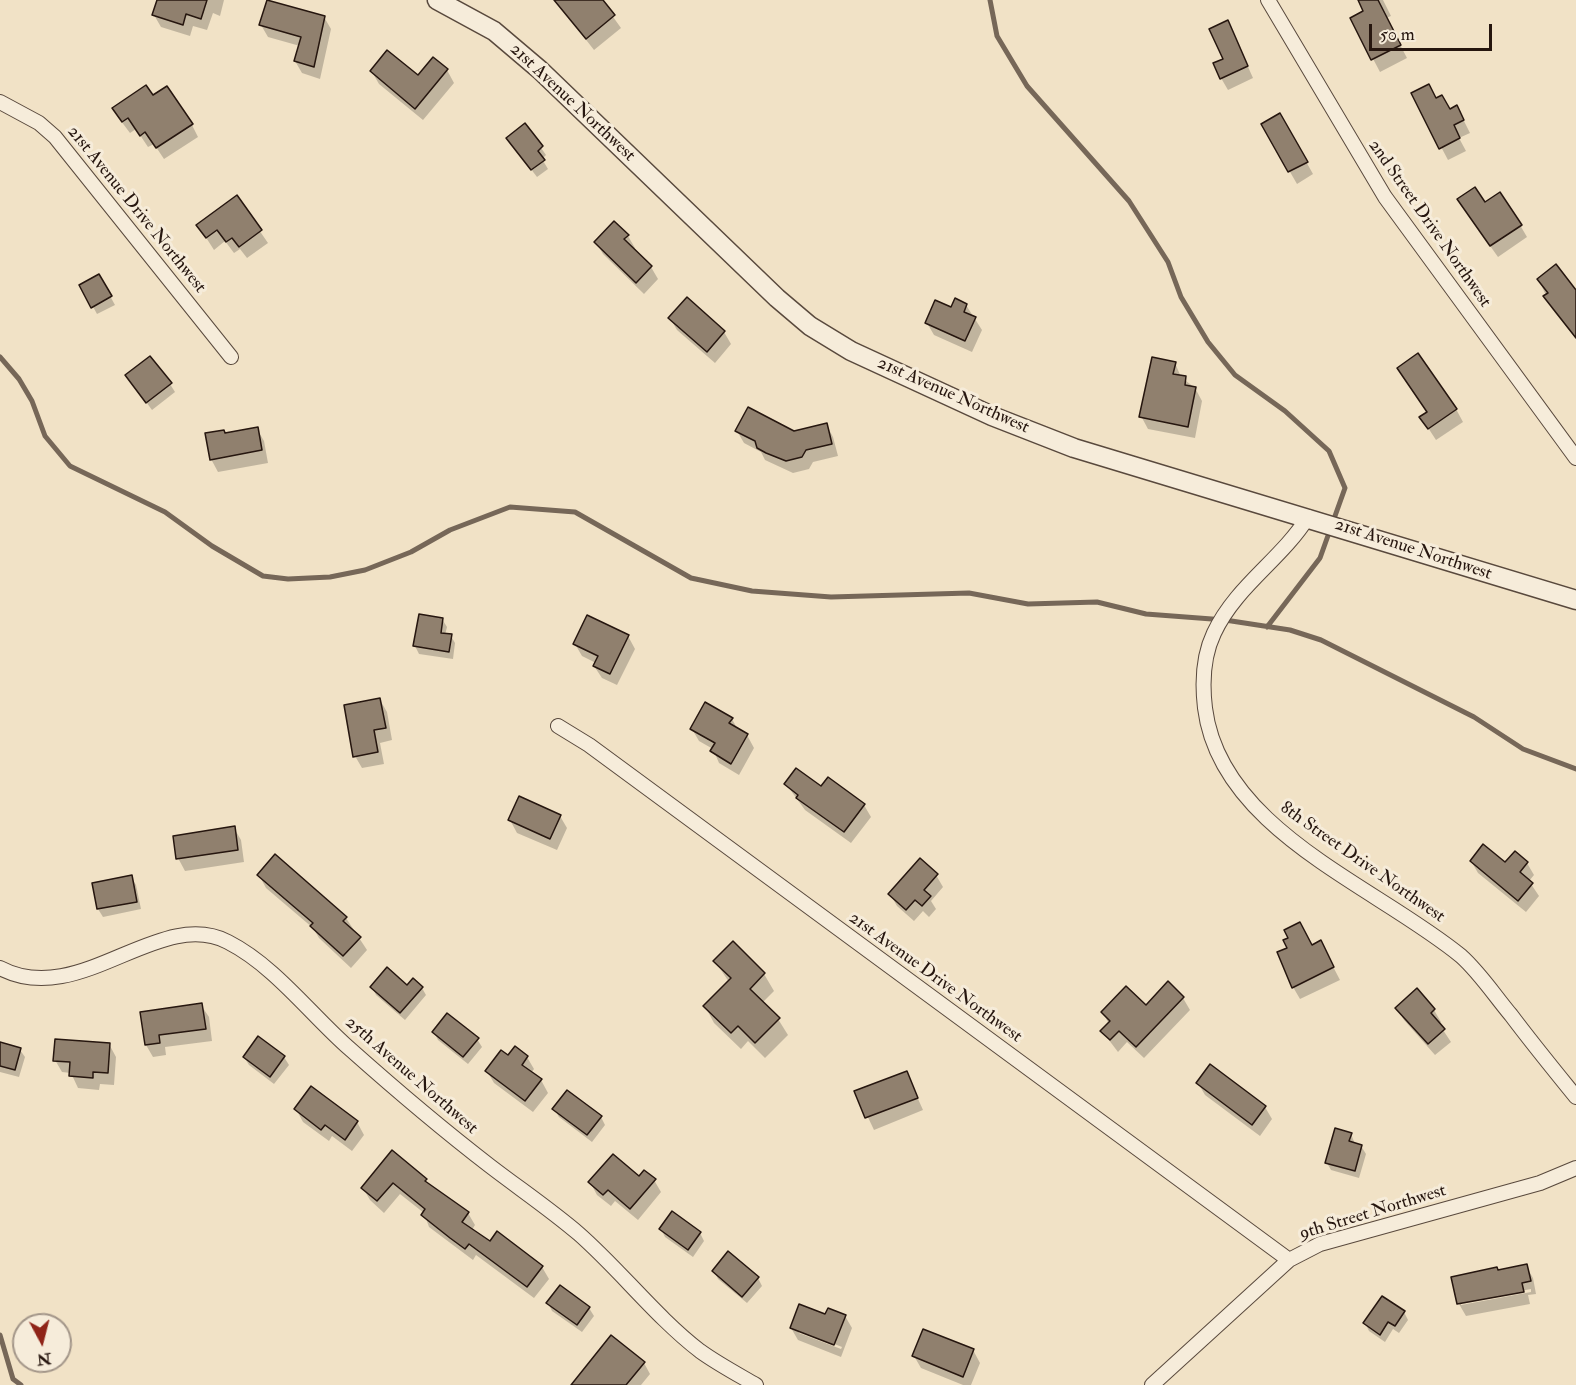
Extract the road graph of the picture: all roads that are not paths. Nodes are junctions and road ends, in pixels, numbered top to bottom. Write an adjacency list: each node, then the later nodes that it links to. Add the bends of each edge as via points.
1 (437, 0): 6 (street, 21st Avenue Northwest, via 478,20 531,62 777,298 810,326 851,351 992,416 1074,448)
2 (1268, 0): 5 (street, 2nd Street Drive Northwest, via 1385,197)
3 (0, 102): 4 (street, 21st Avenue Drive Northwest, via 39,123 55,137)
4 (231, 357)
5 (1576, 458)
6 (1308, 517): 7 (street, 21st Avenue Northwest); 10 (street, 8th Street Drive Northwest, via 1288,546 1234,599 1214,633 1202,687 1215,751 1236,787 1276,827 1463,958)
7 (1576, 600)
8 (558, 726): 12 (street, 21st Avenue Drive Northwest)
9 (0, 968): 13 (street, 25th Avenue Northwest, via 42,979 86,970 175,937 198,935 225,940 272,975 421,1111 580,1236 699,1350)
10 (1576, 1097)
11 (1576, 1168): 12 (street, 9th Street Northwest, via 1540,1183 1320,1244)
12 (1289, 1260): 14 (street, 9th Street Northwest)
13 (756, 1385)
14 (1152, 1385)

